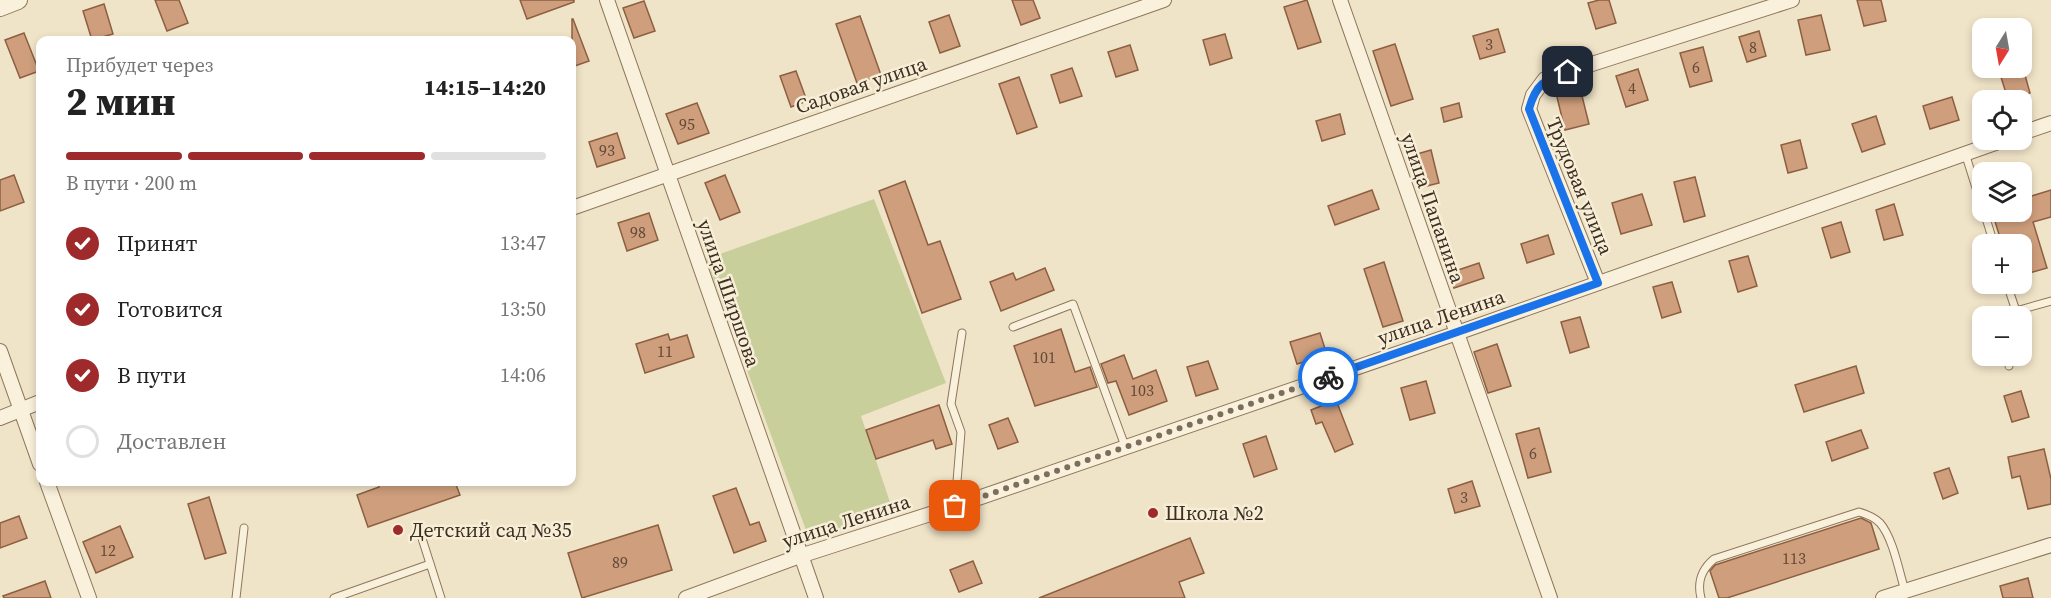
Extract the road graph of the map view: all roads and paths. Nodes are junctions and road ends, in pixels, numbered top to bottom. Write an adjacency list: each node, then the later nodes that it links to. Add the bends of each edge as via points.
1 (18, 0): 6 (street)
2 (607, 0): 11 (street, улица Ширшова)
3 (1164, 0): 11 (street, Садовая улица)
4 (1340, 0): 19 (street, улица Папанина)
5 (1792, 0): 14 (street, Трудовая улица, via 1545,79 1533,95 1529,109)
6 (0, 7)
7 (2051, 123): 8 (street)
8 (2032, 130)
9 (1974, 150): 10 (street, улица Ленина)
10 (1965, 153): 12 (lane); 14 (street, улица Ленина)
11 (666, 174): 13 (street, Садовая улица); 31 (street, улица Ширшова)
12 (1972, 176)
13 (576, 207)
14 (1598, 283): 19 (street, улица Ленина)
15 (2051, 301): 16 (lane)
16 (2032, 308)
17 (1013, 327): 24 (lane, via 1073,304)
18 (962, 333): 27 (lane, via 951,404 961,432)
19 (1457, 333): 24 (street, улица Ленина); 40 (street, улица Папанина)
20 (0, 351): 22 (street)
21 (36, 404): 22 (street)
22 (21, 410): 23 (street); 25 (street)
23 (0, 418)
24 (1125, 446): 27 (street, улица Ленина)
25 (36, 453)
26 (48, 486): 34 (street)
27 (955, 506): 31 (street, улица Ленина)
28 (244, 528): 35 (lane)
29 (419, 529): 32 (lane)
30 (2051, 544): 33 (street)
31 (801, 556): 38 (street, улица Ленина); 39 (street, улица Ширшова)
32 (430, 564): 36 (lane); 37 (lane)
33 (1905, 591): 41 (lane, via 1887,534 1879,522 1859,512 1714,559 1703,568); 42 (street)
34 (89, 598)
35 (236, 598)
36 (334, 598)
37 (441, 598)
38 (686, 598)
39 (816, 598)
40 (1550, 598)
41 (1701, 598)
42 (1882, 598)

